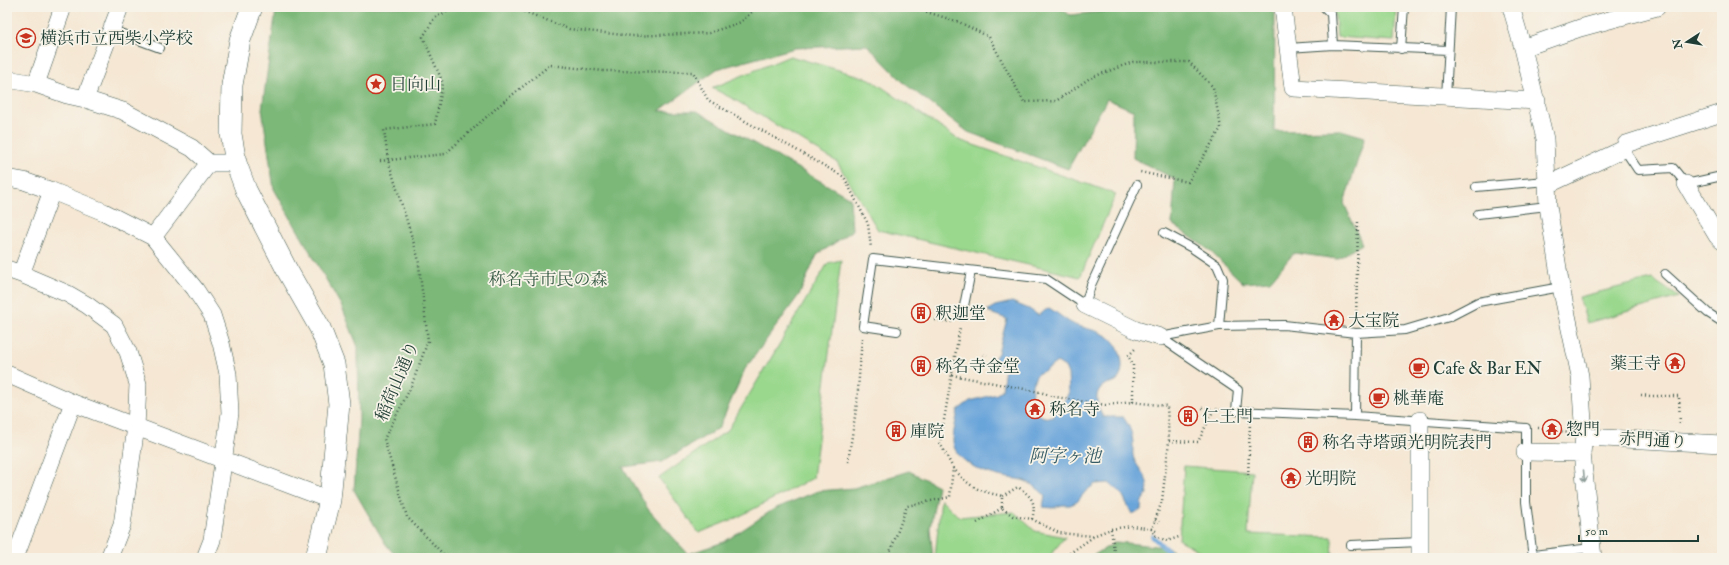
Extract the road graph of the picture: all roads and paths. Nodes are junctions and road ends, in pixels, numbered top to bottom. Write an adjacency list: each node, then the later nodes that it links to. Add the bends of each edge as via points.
1 (63, 7): 22 (street)
2 (120, 7): 14 (street)
3 (252, 7): 31 (street, via 240,40 232,85 231,134)
4 (458, 7): 28 (path, 稲荷山通り, via 435,16 423,37 443,83 435,124 384,130)
5 (513, 7): 6 (path, via 569,29 632,36 709,32 741,22)
6 (757, 7)
7 (911, 7): 36 (path, via 959,22 989,37 1024,102 1056,102 1090,78 1133,62 1189,62 1213,87 1221,128 1188,182 1139,172)
8 (1283, 7): 17 (street)
9 (1324, 7): 15 (lane, via 1331,14)
10 (1404, 7): 19 (lane)
11 (1451, 7): 20 (lane)
12 (1511, 7): 18 (street)
13 (1657, 7): 18 (street, via 1580,28)
14 (112, 30): 16 (lane); 24 (street)
15 (1334, 45): 17 (lane); 19 (lane)
16 (160, 48)
17 (1288, 48): 23 (street, via 1293,88)
18 (1523, 48): 25 (street)
19 (1401, 49): 20 (lane)
20 (1448, 50): 23 (lane)
21 (7, 79): 22 (street)
22 (36, 84): 24 (street)
23 (1446, 97): 25 (street)
24 (85, 99): 30 (street, via 129,114 192,148)
25 (1537, 101): 34 (street, via 1545,139)
26 (1722, 113): 27 (street, via 1626,144)
27 (1624, 149): 34 (street); 35 (lane, via 1638,170 1672,168)
28 (388, 160): 29 (path); 45 (path, via 445,154 502,103 550,65 603,70 693,72 708,100 844,177 868,224); 104 (path, 稲荷山通り, via 418,257 428,341 411,387 384,439 407,517 445,556)
29 (380, 161)
30 (209, 163): 31 (street); 43 (street)
31 (236, 163): 85 (street, via 246,190 320,328 334,364 339,404)
32 (1722, 176): 35 (lane)
33 (7, 178): 38 (street)
34 (1547, 183): 37 (lane); 39 (street)
35 (1686, 184): 44 (street, via 1717,236)
36 (1137, 185): 50 (lane, via 1091,285)
37 (1476, 187)
38 (52, 191): 43 (street, via 104,212); 47 (street)
39 (1548, 206): 40 (lane); 49 (street)
40 (1478, 214)
41 (1358, 221): 51 (path)
42 (1164, 233): 56 (lane, via 1217,265 1223,279)
43 (153, 237): 80 (street, via 195,289 212,315 221,343 228,374 230,413)
44 (1722, 240)
45 (873, 259): 46 (lane); 55 (lane)
46 (971, 271): 50 (lane, via 1046,279); 53 (lane)
47 (14, 272): 74 (street, via 68,294 114,325 128,352 138,384)
48 (1666, 274): 54 (lane, via 1708,313)
49 (1562, 287): 58 (lane, via 1478,302 1450,317 1405,330); 78 (street, via 1580,376)
50 (1085, 305): 59 (street, via 1136,330)
51 (1356, 313)
52 (935, 320): 53 (path)
53 (962, 320): 64 (path)
54 (1722, 322)
55 (863, 326): 57 (lane); 81 (path, via 857,403)
56 (1219, 326): 58 (lane, via 1284,325); 59 (lane)
57 (896, 331)
58 (1356, 333): 72 (lane)
59 (1160, 337): 70 (lane, via 1238,390)
60 (1135, 349): 66 (path, via 1128,356 1133,364)
61 (983, 354): 62 (path)
62 (987, 355)
63 (7, 374): 67 (street)
64 (952, 375): 66 (path, via 1105,405); 82 (path, via 940,443)
65 (1641, 395): 76 (path, via 1679,396)
66 (1133, 402): 75 (path, via 1167,406)
67 (73, 403): 74 (street); 100 (street)
68 (1202, 408): 69 (path)
69 (1214, 409): 70 (path); 75 (path, via 1198,442)
70 (1236, 411): 71 (lane)
71 (1250, 412): 72 (lane); 83 (path)
72 (1355, 416): 73 (lane)
73 (1420, 420): 79 (lane, via 1526,428); 97 (street)
74 (136, 426): 80 (street); 101 (street, via 122,525)
75 (1169, 441): 88 (path, via 1162,501)
76 (1680, 441): 77 (street, 赤門通り); 78 (street, 赤門通り)
77 (1722, 444)
78 (1583, 445): 79 (street, 赤門通り); 98 (street, one-way to 98)
79 (1525, 452): 99 (lane, via 1526,502)
80 (223, 460): 85 (street); 102 (street, via 212,540)
81 (848, 462)
82 (953, 468): 84 (path, via 967,484 982,492); 105 (path, via 950,497 907,506)
83 (1248, 479)
84 (1002, 496): 86 (path); 87 (path, via 1018,487 1029,494 1035,508)
85 (330, 500): 103 (street)
86 (1002, 508): 87 (path, via 1013,516); 89 (path)
87 (1032, 518): 94 (path, via 1058,533)
88 (1154, 520): 90 (path); 92 (path)
89 (977, 522)
90 (1159, 522)
91 (1111, 529): 92 (path, via 1132,526); 94 (path); 107 (path)
92 (1152, 529): 93 (path); 95 (path, via 1154,535 1167,541)
93 (1156, 531)
94 (1093, 536): 106 (path)
95 (1179, 537)
96 (1351, 545): 97 (lane)
97 (1420, 550)
98 (1592, 553): 99 (lane)
99 (1533, 557)
100 (15, 558)
101 (109, 558)
102 (206, 558)
103 (316, 558)
104 (485, 558)
105 (888, 558)
106 (1063, 558)
107 (1115, 558)

